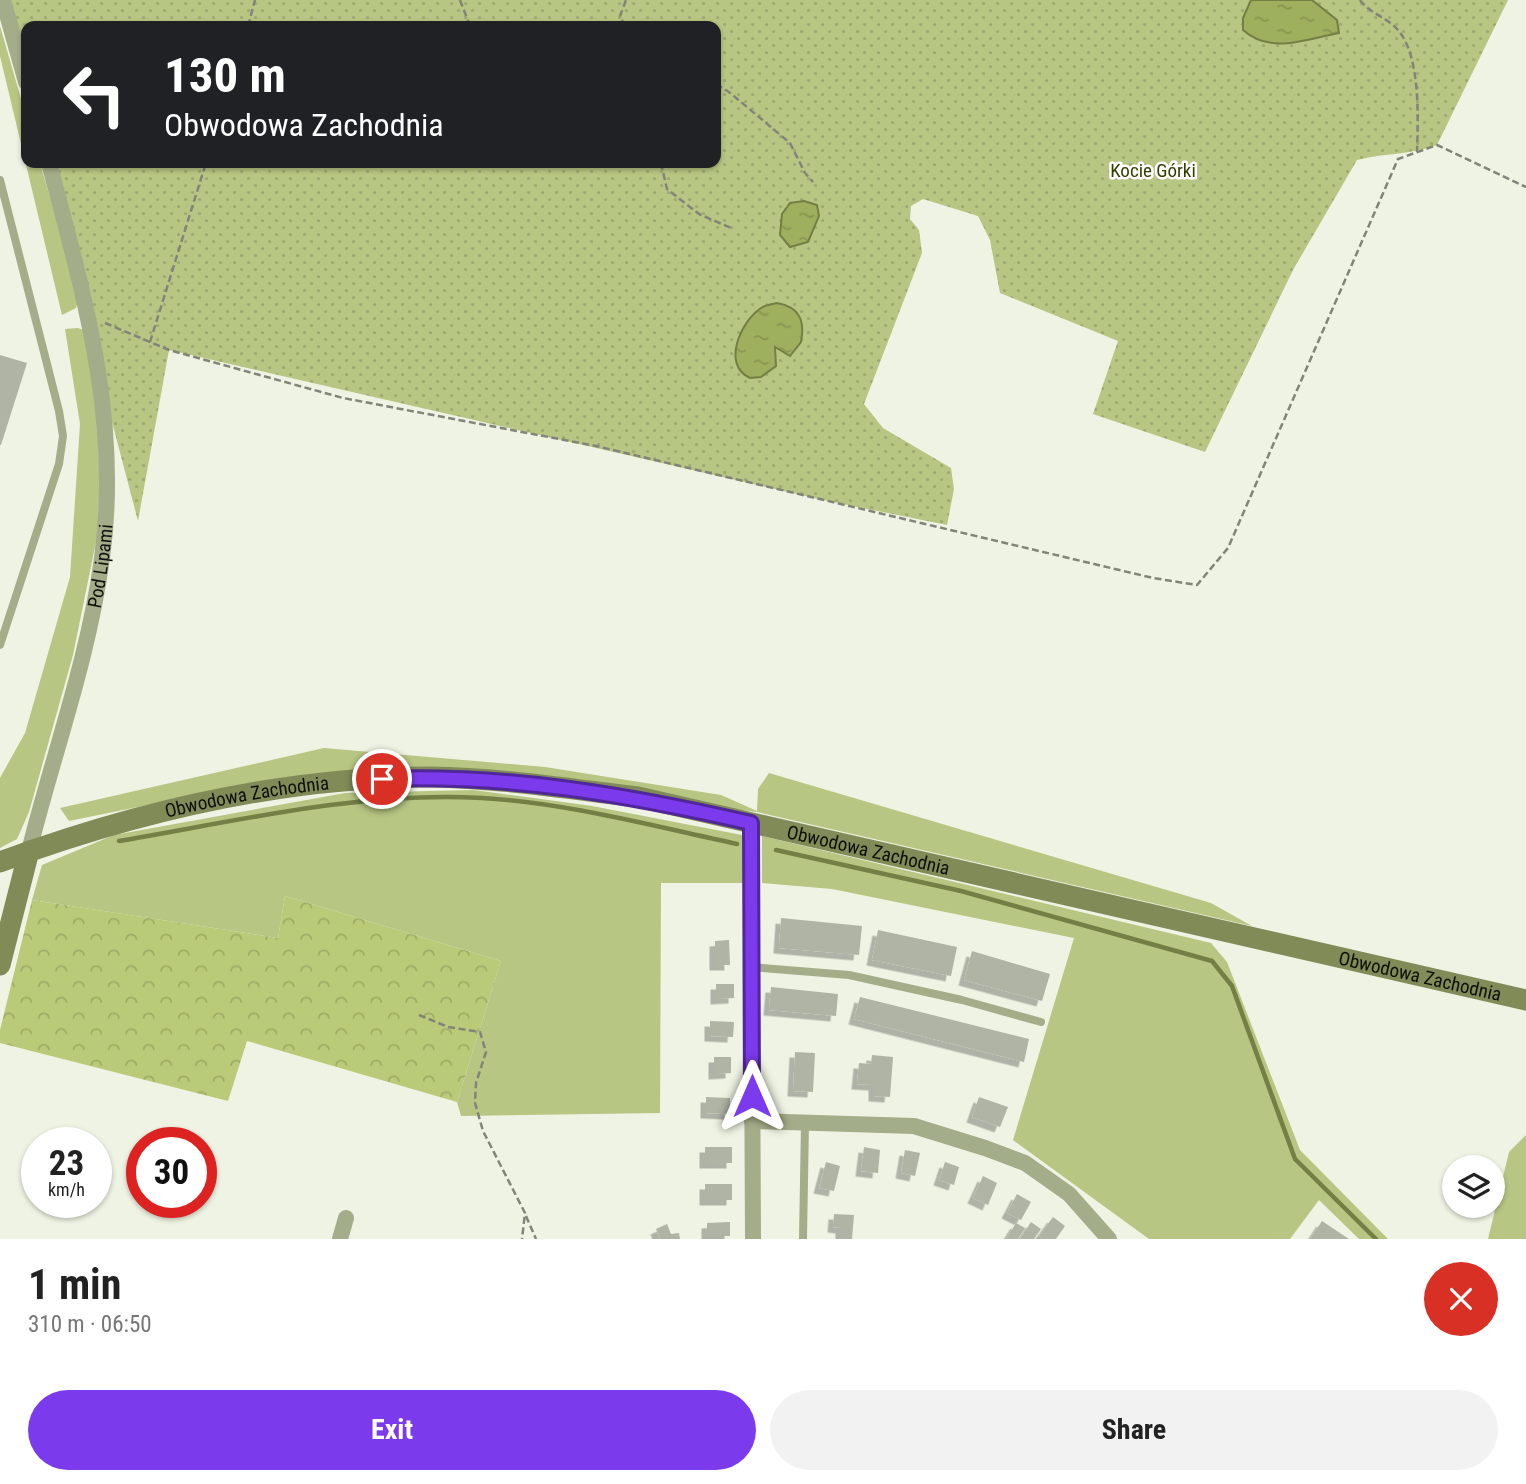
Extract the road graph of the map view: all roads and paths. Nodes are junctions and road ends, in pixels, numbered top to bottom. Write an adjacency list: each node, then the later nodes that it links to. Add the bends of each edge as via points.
1 (3, 0): 9 (street)
2 (255, 0): 6 (path)
3 (460, 0): 7 (path)
4 (626, 0): 8 (path)
5 (1360, 0): 11 (path, via 1398,29 1409,49 1418,111)
6 (249, 21)
7 (468, 21)
8 (622, 21)
9 (21, 64)
10 (721, 88): 16 (path, via 790,143)
11 (1417, 152): 17 (path, via 1437,145); 20 (path, via 1398,159 1228,548 1196,585 596,446 342,398)
12 (50, 168): 19 (street, Pod Lipami)
13 (204, 168): 20 (path)
14 (662, 168): 18 (path, via 667,189 699,214)
15 (0, 180): 21 (lane, via 63,436 59,464)
16 (813, 182)
17 (1526, 187)
18 (731, 228)
19 (90, 316): 20 (path); 23 (street, Pod Lipami, via 105,410 108,493 102,558 92,616)
20 (150, 342)
21 (0, 645)
22 (751, 823): 23 (main road, Obwodowa Zachodnia, via 638,797 432,777 331,781 190,804); 26 (street); 27 (main road, Obwodowa Zachodnia)
23 (29, 851): 24 (main road, Obwodowa Zachodnia); 25 (main road, Pod Lipami)
24 (0, 862)
25 (0, 965)
26 (751, 967): 29 (lane, via 849,975); 30 (street)
27 (1526, 1000)
28 (419, 1015): 32 (path, via 448,1027 480,1032 486,1052 475,1103 483,1131)
29 (1041, 1023)
30 (752, 1121): 31 (street); 38 (street)
31 (805, 1123): 34 (street, via 914,1126 1025,1163 1069,1194); 39 (lane)
32 (525, 1213): 36 (path); 37 (path)
33 (346, 1218): 35 (street)
34 (1098, 1235)
35 (340, 1239)
36 (522, 1239)
37 (536, 1239)
38 (753, 1239)
39 (803, 1239)

